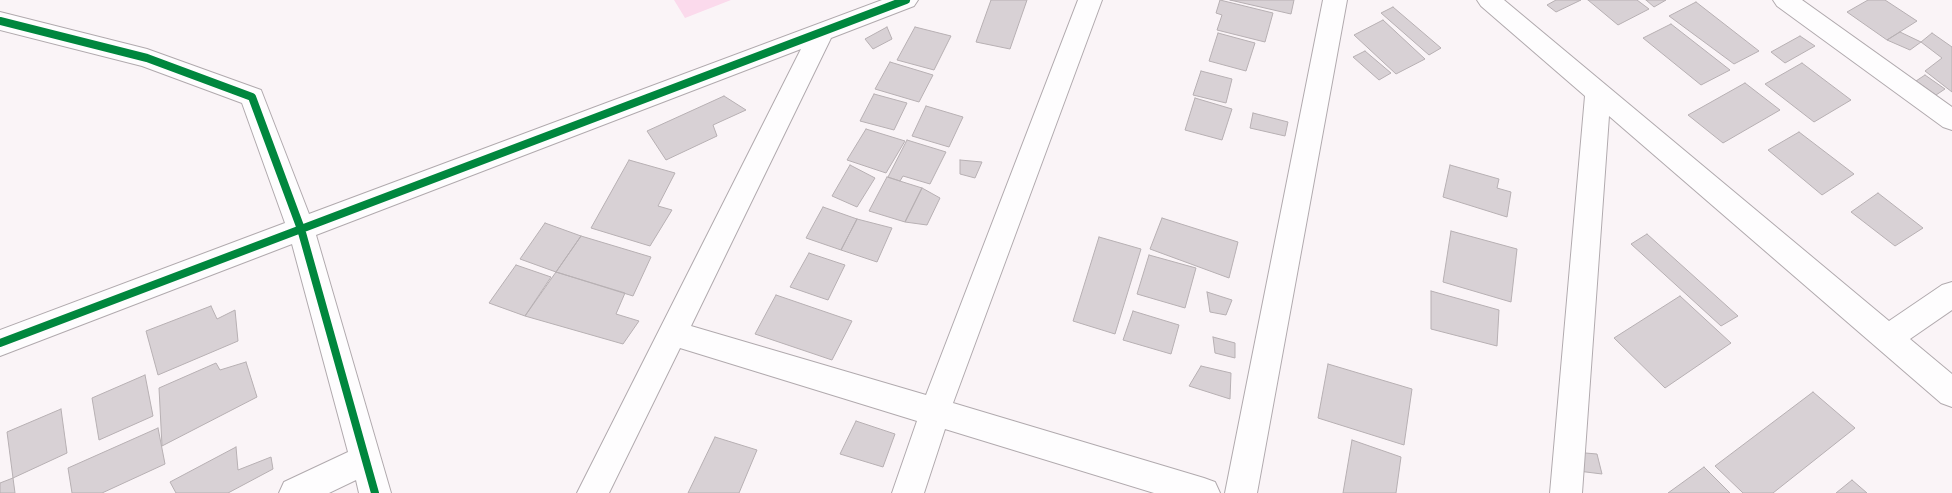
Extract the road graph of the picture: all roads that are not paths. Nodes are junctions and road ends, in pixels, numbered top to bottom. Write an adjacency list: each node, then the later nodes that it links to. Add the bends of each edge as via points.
1 (906, 0): 7 (street)
2 (1090, 0): 16 (street)
3 (1335, 0): 23 (street)
4 (1489, 0): 8 (street)
5 (1785, 0): 9 (street)
6 (0, 22): 10 (street, via 147,58 252,97)
7 (822, 31): 10 (street); 12 (street)
8 (1598, 92): 13 (street); 24 (street)
9 (1952, 120)
10 (301, 229): 14 (street); 17 (street)
11 (1952, 294): 13 (street)
12 (672, 333): 16 (street); 20 (street)
13 (1888, 338): 15 (street)
14 (0, 342)
15 (1952, 393)
16 (935, 412): 21 (street); 22 (street)
17 (365, 460): 18 (street); 19 (street)
18 (295, 493)
19 (375, 493)
20 (593, 493)
21 (908, 493)
22 (1204, 493)
23 (1241, 493)
24 (1566, 493)

